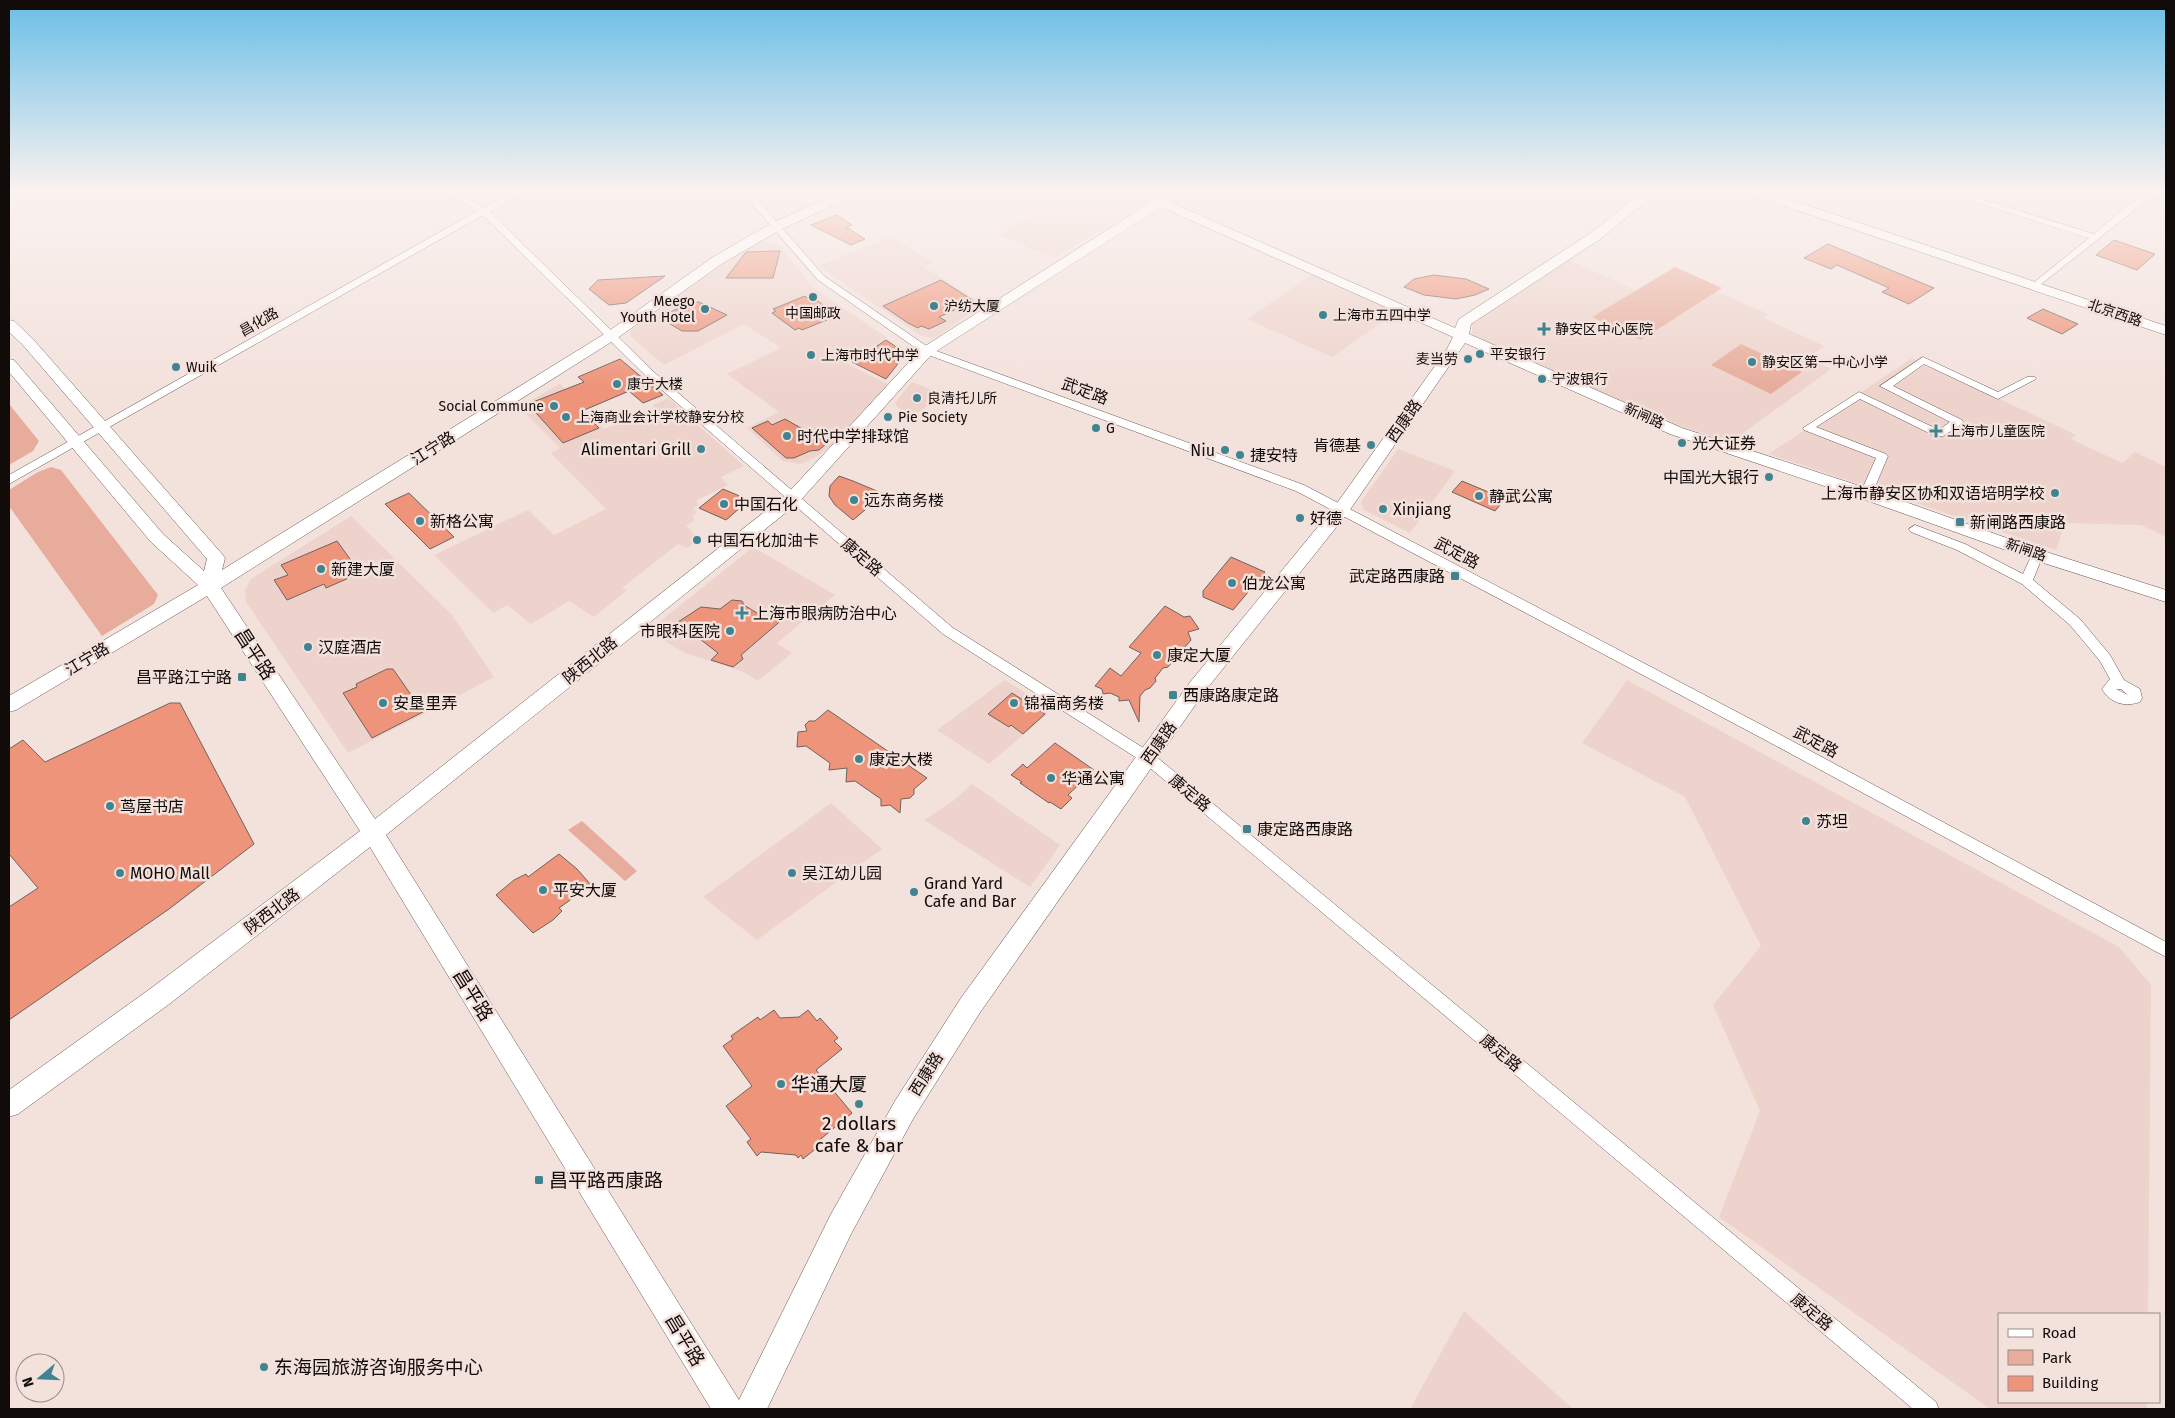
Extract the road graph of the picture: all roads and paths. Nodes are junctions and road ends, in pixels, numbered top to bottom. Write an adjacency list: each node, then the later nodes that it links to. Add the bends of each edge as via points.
1 (404, 256): 18 (street, 昌化路)
2 (530, 256): 14 (street, 康定路)
3 (725, 256): 14 (main road, 江宁路)
4 (803, 256): 15 (street, 武定路, via 821,278)
5 (1075, 256): 15 (main road, 陕西北路)
6 (1283, 256): 13 (main road, 新闸路)
7 (1565, 256): 13 (main road, 西康路, via 1464,322)
8 (1946, 256): 10 (main road, 北京西路)
9 (2071, 256): 10 (street)
10 (2035, 286): 12 (main road, 北京西路)
11 (9, 324): 18 (main road)
12 (2166, 331)
13 (1461, 335): 21 (main road, 新闸路, via 1676,431); 23 (main road, 西康路)
14 (611, 336): 22 (street, 康定路, via 652,376); 27 (main road, 江宁路)
15 (927, 351): 22 (main road, 陕西北路); 23 (street, 武定路, via 1300,488)
16 (9, 363): 19 (main road, 昌平路)
17 (2032, 378): 21 (street, via 1998,396 1923,360 1885,386 1958,422 1939,434 1860,395 1808,428 1882,456)
18 (102, 426): 19 (street, 昌化路); 27 (main road, via 216,558)
19 (76, 442): 20 (street, 昌化路); 27 (main road, 昌平路, via 157,538)
20 (9, 480)
21 (1866, 494): 25 (main road, 新闸路)
22 (793, 498): 31 (street, 康定路, via 948,631); 32 (main road, 陕西北路)
23 (1341, 510): 31 (main road, 西康路, via 1198,686); 33 (street, 武定路, via 1774,738)
24 (1914, 529): 26 (street, via 1961,547)
25 (2037, 555): 26 (street); 28 (main road, 新闸路)
26 (2026, 581): 29 (street, via 2075,622 2105,658)
27 (210, 586): 30 (main road, 江宁路); 32 (main road, 昌平路)
28 (2166, 596)
29 (2120, 684)
30 (9, 705)
31 (1148, 758): 36 (main road, 西康路, via 970,1006 904,1110 841,1224); 37 (street, 康定路)
32 (374, 833): 34 (main road, 陕西北路, via 160,997); 35 (main road, 昌平路)
33 (2166, 950)
34 (9, 1105)
35 (728, 1409)
36 (751, 1409)
37 (1929, 1409)

